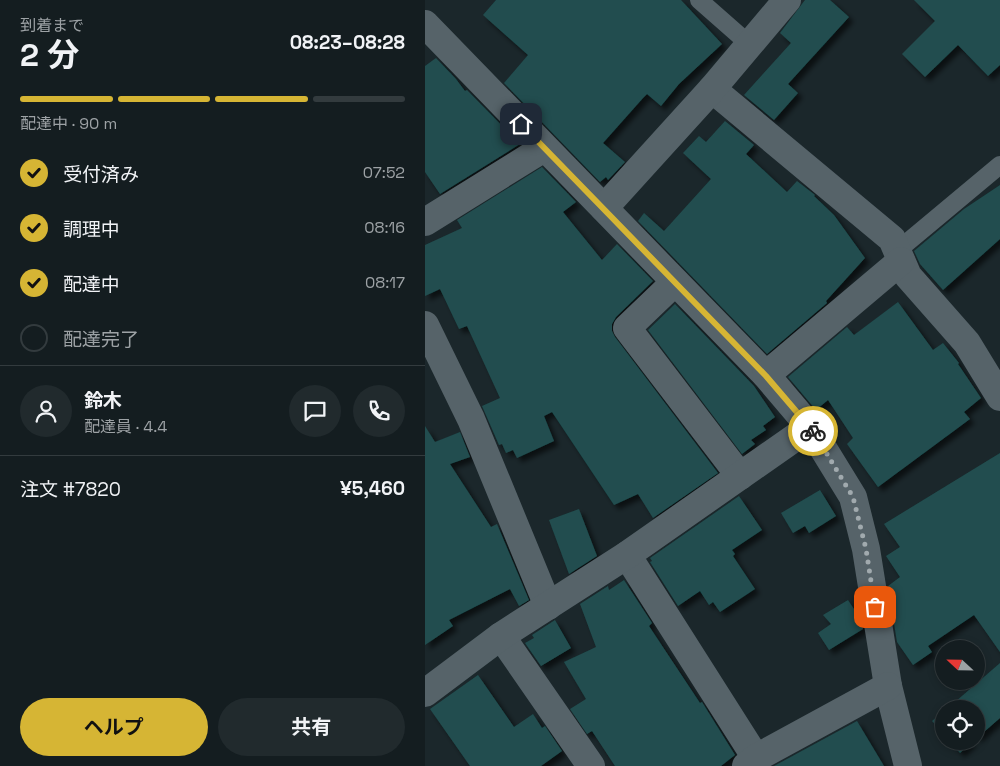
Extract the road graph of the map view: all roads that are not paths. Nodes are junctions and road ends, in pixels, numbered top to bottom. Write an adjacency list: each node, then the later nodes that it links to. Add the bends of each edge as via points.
1 (699, 0): 4 (lane)
2 (787, 0): 4 (street)
3 (425, 24): 5 (street)
4 (749, 44): 6 (street)
5 (436, 47): 7 (street)
6 (712, 89): 9 (street); 11 (street, via 893,239)
7 (544, 148): 9 (street); 10 (street)
8 (1000, 165): 11 (lane)
9 (604, 208): 12 (street)
10 (425, 222)
11 (899, 256): 14 (street); 15 (street, via 908,276 967,343)
12 (675, 282): 14 (street); 17 (street, via 627,328)
13 (425, 325): 19 (street, via 471,419)
14 (766, 376): 16 (street)
15 (1000, 397)
16 (810, 427): 17 (street); 21 (street, via 853,497 866,549)
17 (740, 476): 18 (street)
18 (627, 555): 19 (street); 23 (street)
19 (549, 606): 20 (street)
20 (501, 636): 22 (street); 24 (street)
21 (888, 686): 23 (street); 25 (street)
22 (425, 693)
23 (751, 762)
24 (591, 766)
25 (908, 766)

